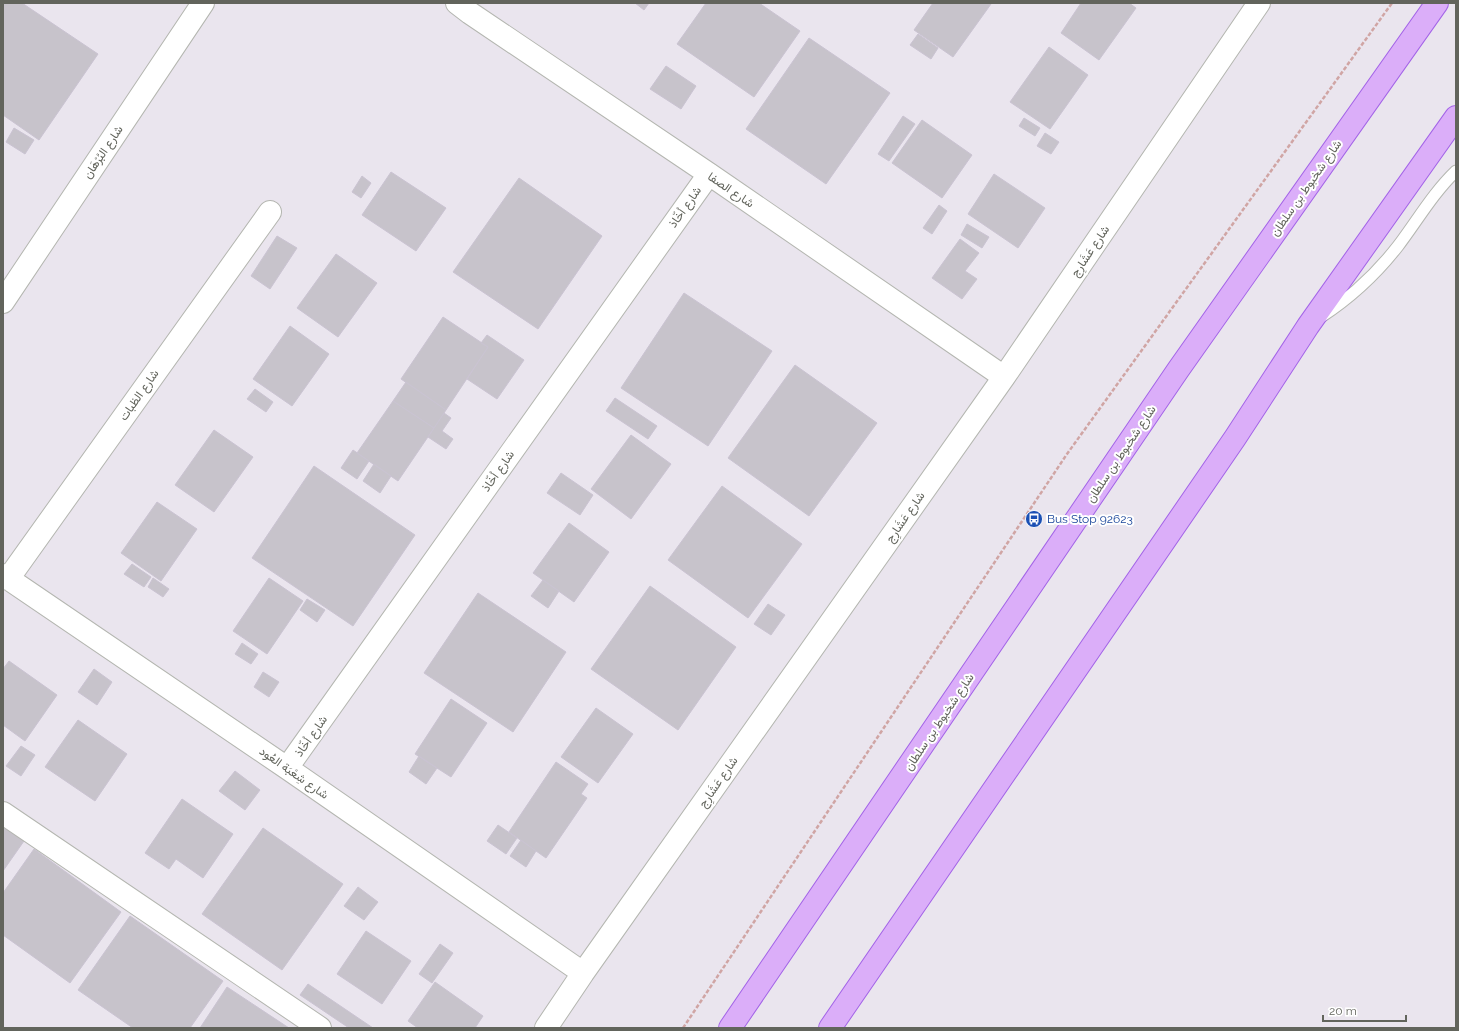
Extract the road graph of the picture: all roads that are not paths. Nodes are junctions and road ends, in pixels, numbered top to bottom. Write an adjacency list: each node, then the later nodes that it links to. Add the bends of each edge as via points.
1 (203, 3): 9 (street, شارع البُرْهَان)
2 (457, 3): 7 (street, شارع الصفا)
3 (1259, 3): 11 (street, شارع عَشَارِج)
4 (1437, 3): 18 (main road, شارع شخبوط بن سلطان, via 1178,370)
5 (1456, 117): 10 (main road)
6 (1456, 171): 10 (lane, via 1378,269 1333,309)
7 (709, 174): 11 (street, شارع الصفا); 13 (street, شارع أخّاذ)
8 (270, 212): 12 (street, شارع الظبات)
9 (3, 302)
10 (1308, 326): 19 (main road, via 1230,445)
11 (1004, 377): 15 (street, شارع عَشَارِج)
12 (6, 577): 13 (street, شارع شِعْبَة العُود)
13 (287, 768): 15 (street, شارع شِعْبَة العُود)
14 (3, 813): 16 (street)
15 (583, 973): 17 (street, شارع عَشَارِج)
16 (320, 1028)
17 (546, 1028)
18 (730, 1028)
19 (830, 1028)

